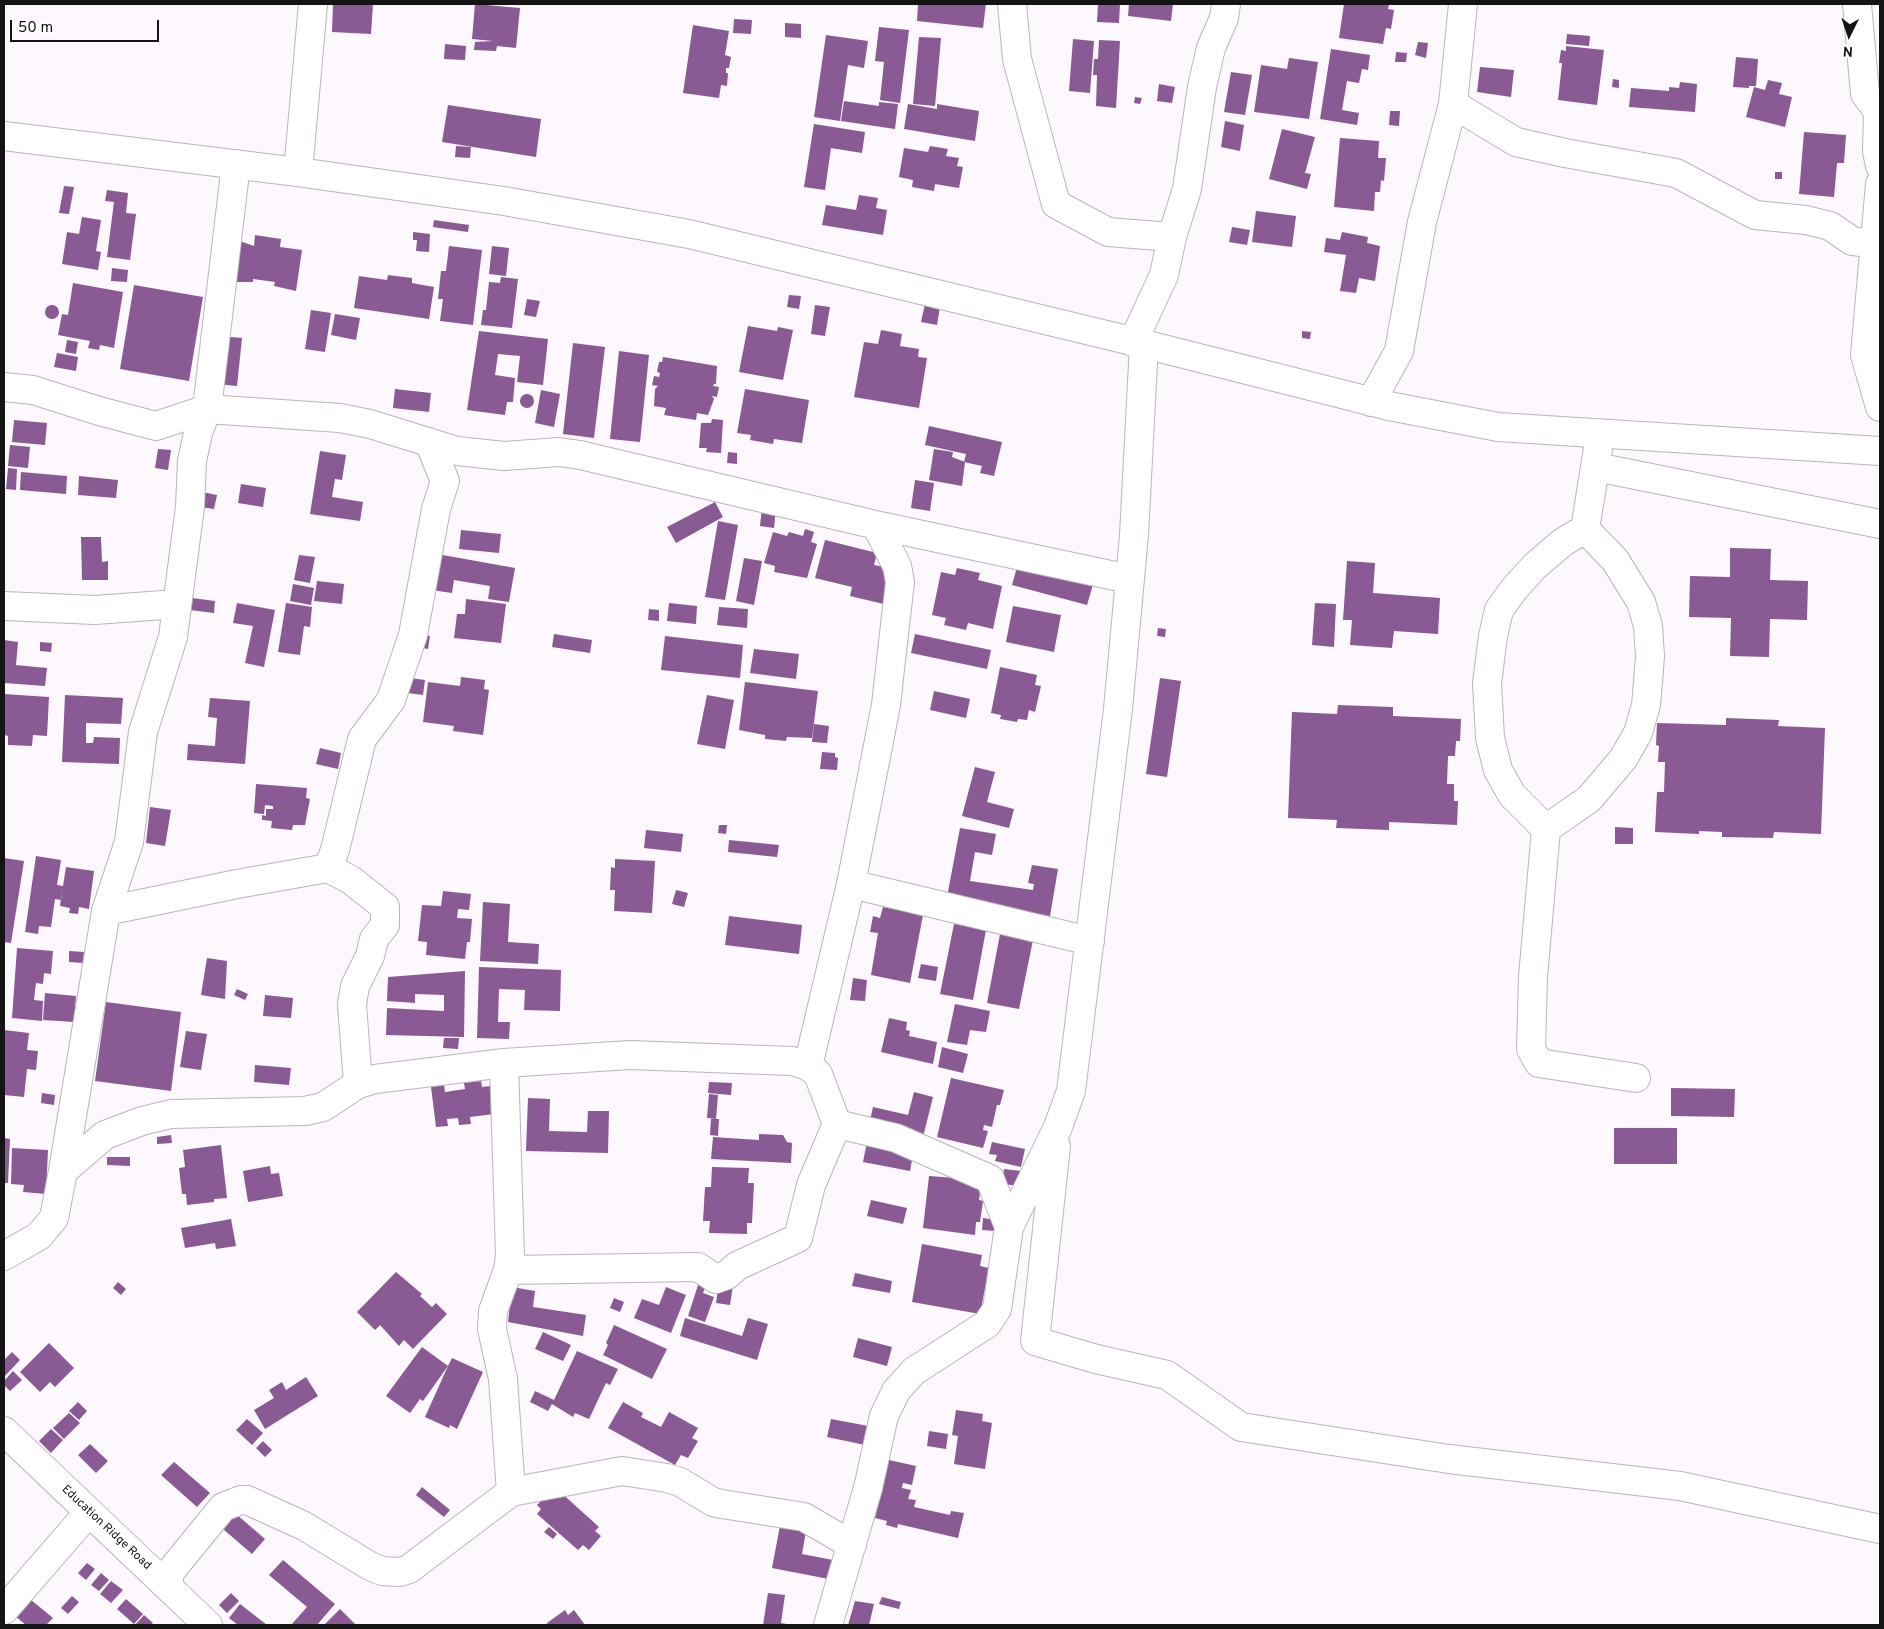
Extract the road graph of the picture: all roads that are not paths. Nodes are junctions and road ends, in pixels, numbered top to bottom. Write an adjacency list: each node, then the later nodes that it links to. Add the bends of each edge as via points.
1 (313, 4): 11 (street)
2 (1012, 4): 13 (street, via 1017,59 1056,204 1108,232)
3 (1226, 4): 13 (street, via 1224,18 1211,48 1187,189)
4 (1463, 4): 6 (street)
5 (1857, 4): 7 (street, via 1865,94 1878,111)
6 (1453, 104): 14 (street, via 1516,142 1676,174 1755,215 1806,220 1830,226 1852,241); 17 (street, via 1422,222 1399,351)
7 (1880, 128): 10 (street, via 1877,150)
8 (4, 136): 9 (street)
9 (236, 164): 11 (street); 19 (street)
10 (1880, 166)
11 (298, 172): 15 (street, via 504,201 689,234)
12 (1880, 184): 14 (street)
13 (1172, 237): 15 (street, via 1164,275)
14 (1874, 244): 18 (street, via 1865,355)
15 (1139, 343): 17 (street); 27 (street, via 1134,535)
16 (4, 387): 19 (street, via 33,390 156,426)
17 (1372, 402): 20 (street, via 1498,427)
18 (1880, 407)
19 (207, 409): 21 (street, via 340,418); 28 (street, via 192,461 190,507)
20 (1600, 435): 22 (street); 23 (street)
21 (429, 442): 25 (street, via 457,451 504,456 559,452 580,455); 31 (street, via 445,481 436,509 413,635 391,700 362,739)
22 (1880, 451)
23 (1596, 467): 24 (street); 26 (street)
24 (1880, 524)
25 (876, 525): 27 (street); 32 (street, via 897,566 900,582 886,705)
26 (1585, 529): 30 (street, via 1563,542 1514,589 1499,610 1493,636 1487,683 1490,738 1498,770 1512,795); 30 (street, via 1615,560 1641,602 1648,626 1650,656 1646,705 1638,732 1589,799)
27 (1129, 578): 34 (street, via 1118,709)
28 (177, 604): 29 (street, via 95,610); 33 (street, via 169,654 153,694 143,732 129,842)
29 (4, 606)
30 (1546, 829): 37 (street, via 1533,977 1531,1049 1539,1063)
31 (328, 868): 33 (street); 38 (street, via 351,880 385,907 385,925 374,939 370,956 355,986 352,1004)
32 (851, 884): 34 (street); 36 (street)
33 (106, 911): 41 (street)
34 (1090, 941): 40 (street, via 1071,1090)
35 (504, 1063): 36 (street, via 630,1055 792,1062); 38 (street, via 375,1079); 44 (street, via 510,1233)
36 (808, 1066): 39 (street, via 818,1074)
37 (1636, 1078)
38 (358, 1084): 41 (street, via 337,1100 305,1111 171,1114 142,1122 106,1135)
39 (837, 1124): 42 (street, via 896,1138 990,1179); 44 (street, via 811,1185 798,1238 737,1266 728,1275 716,1279 698,1267)
40 (1058, 1127): 42 (street); 48 (street, via 1035,1341 1167,1375 1241,1427 1450,1459 1680,1486)
41 (63, 1171): 43 (street, via 54,1218 39,1236)
42 (1009, 1227): 49 (street, via 996,1309 987,1324 914,1371 896,1391 884,1416)
43 (4, 1256)
44 (508, 1270): 46 (street, via 493,1311 492,1329 503,1379)
45 (4, 1431): 47 (street, Education Ridge Road)
46 (512, 1492): 49 (street, via 622,1471 650,1474 680,1482 713,1502 804,1517); 50 (street, via 409,1569 400,1572 382,1571 370,1566 304,1526 247,1500 232,1503 223,1507 170,1572)
47 (89, 1512): 50 (street, Education Ridge Road); 51 (street)
48 (1880, 1529)
49 (852, 1545): 53 (street)
50 (168, 1586): 52 (street, Education Ridge Road)
51 (4, 1610)
52 (208, 1625)
53 (828, 1625)

